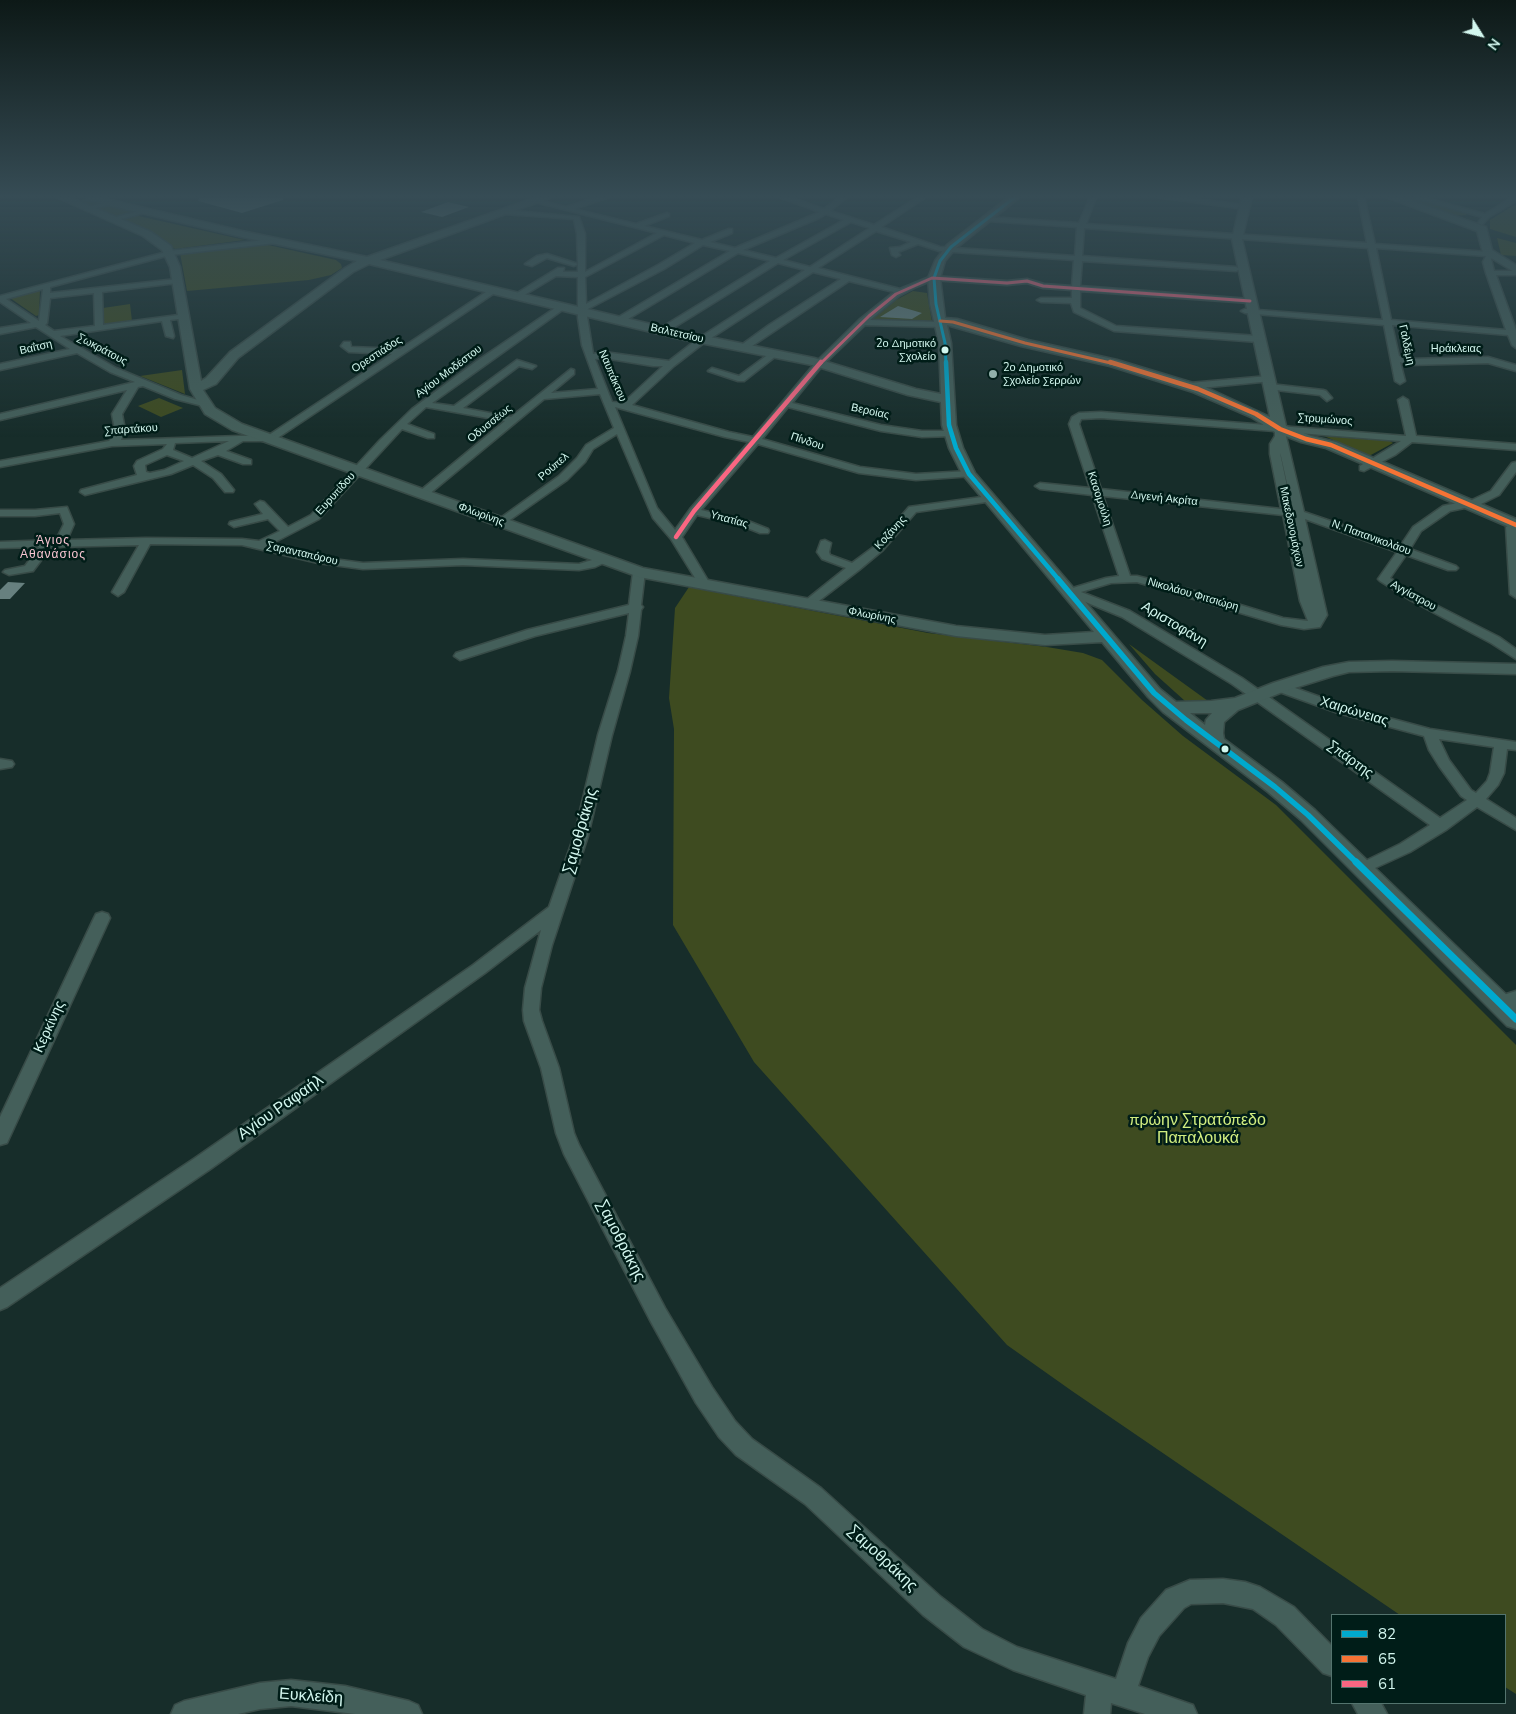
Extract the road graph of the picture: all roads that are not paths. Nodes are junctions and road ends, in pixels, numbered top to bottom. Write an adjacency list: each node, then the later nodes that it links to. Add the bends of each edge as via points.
1 (581, 276): 32 (street, Ναυπάκτου)
2 (89, 277): 22 (street)
3 (176, 277): 19 (street, Φλωρίνης)
4 (337, 277): 68 (street, via 234,355 209,383)
5 (440, 277): 23 (street, Βαλτετσίου)
6 (549, 277): 26 (street)
7 (642, 277): 32 (street)
8 (694, 277): 36 (street)
9 (748, 277): 42 (street)
10 (802, 277): 47 (street)
11 (844, 277): 17 (street)
12 (1078, 277): 21 (street)
13 (1238, 277): 31 (street, Μακεδονομάχων)
14 (1241, 277): 31 (street, Μακεδονομάχων)
15 (1378, 277): 38 (street, Γαλδέμη)
16 (1492, 277): 43 (street)
17 (848, 278): 24 (street); 50 (street)
18 (934, 278): 21 (street, via 1009,283 1027,281); 24 (street); 25 (street)
19 (177, 281): 20 (street); 33 (street, Φλωρίνης)
20 (97, 286): 22 (street); 40 (street)
21 (1077, 288): 30 (street); 31 (street)
22 (47, 290): 27 (street); 39 (street, via 44,322)
23 (495, 290): 26 (street, Βαλτετσίου); 52 (street, Ορεστιάδος)
24 (902, 290): 25 (street, via 920,288); 37 (street)
25 (935, 292): 35 (street)
26 (518, 296): 29 (street, Βαλτετσίου)
27 (0, 298): 39 (street, Σωκράτους)
28 (1041, 300): 30 (street)
29 (564, 306): 32 (street, Βαλτετσίου); 75 (street, Αγίου Μοδέστου)
30 (1077, 306): 46 (street, via 1114,328)
31 (1247, 306): 38 (street); 46 (street, Μακεδονομάχων)
32 (582, 309): 36 (street, Βαλτετσίου); 54 (street, Ναυπάκτου)
33 (183, 316): 34 (street); 68 (street, Φλωρίνης)
34 (165, 318): 40 (street); 45 (street)
35 (940, 318): 37 (street); 67 (street); 72 (street, via 946,346)
36 (620, 320): 42 (street, Βαλτετσίου)
37 (862, 322): 57 (street)
38 (1388, 323): 43 (street); 55 (street, Γαλδέμη)
39 (39, 324): 41 (street); 44 (street, Σωκράτους)
40 (99, 328): 44 (street)
41 (0, 331)
42 (662, 331): 47 (street, Βαλτετσίου)
43 (1514, 332): 49 (street)
44 (53, 334): 51 (street, Σωκράτους)
45 (170, 336)
46 (1254, 338): 63 (street, Μακεδονομάχων, via 1257,369)
47 (702, 340): 50 (street, Βαλτετσίου); 56 (street)
48 (347, 344): 52 (street, via 345,346 349,349)
49 (1516, 345)
50 (743, 348): 53 (street, Βαλτετσίου)
51 (77, 350): 59 (street, Βαΐτση); 65 (street, Σωκράτους)
52 (402, 352): 88 (street, Ορεστιάδος)
53 (773, 354): 57 (street, Βαλτετσίου); 61 (street, via 741,379)
54 (590, 357): 56 (street, via 604,355); 62 (street, Ναυπάκτου)
55 (1396, 358): 60 (street, Ηράκλειας, via 1406,362 1488,360); 64 (street, Γαλδέμη)
56 (670, 364): 78 (street)
57 (819, 364): 72 (street, Βαλτετσίου, via 907,391); 77 (street)
58 (532, 366): 79 (street, via 517,363)
59 (0, 367)
60 (1516, 368)
61 (712, 371)
62 (581, 374): 69 (street, Ναυπάκτου); 70 (street, Οδυσσέως)
63 (1268, 381): 67 (street); 71 (street, via 1324,392); 85 (street, Μακεδονομάχων)
64 (1400, 381)
65 (144, 383): 66 (street); 74 (street, Σωκράτους, via 189,401)
66 (134, 386): 80 (street); 94 (street, via 117,414 119,436)
67 (1190, 386): 85 (street, via 1236,405)
68 (196, 389): 74 (street, Φλωρίνης)
69 (604, 392): 70 (street); 76 (street, Ναυπάκτου)
70 (545, 396): 81 (street, Οδυσσέως)
71 (1327, 398)
72 (946, 399): 86 (street)
73 (1403, 400): 90 (street)
74 (203, 403): 88 (street, Φλωρίνης, via 224,420)
75 (425, 404): 79 (street); 83 (street, Αγίου Μοδέστου)
76 (610, 404): 78 (street, Πίνδου); 84 (street, Ναυπάκτου)
77 (786, 404): 86 (street, Βεροίας, via 893,430); 93 (street)
78 (625, 406): 93 (street, Πίνδου)
79 (456, 409): 81 (street)
80 (0, 417)
81 (514, 420): 110 (street, Οδυσσέως)
82 (1074, 420): 85 (street, Στρυμώνος, via 1081,416 1101,415); 109 (street, Κασομούλη)
83 (400, 425): 87 (street); 103 (street, Αγίου Μοδέστου)
84 (620, 428): 118 (street, Ρούπελ, via 588,446 581,460 563,478); 123 (street, Ναυπάκτου, via 652,508)
85 (1280, 431): 90 (street, Στρυμώνος); 101 (street, via 1306,439 1319,449); 116 (street, Μακεδονομάχων, via 1275,454)
86 (951, 434): 104 (street)
87 (431, 436)
88 (268, 438): 89 (street, Σπαρτάκου); 103 (street, Φλωρίνης)
89 (240, 439): 92 (street, Σπαρτάκου); 97 (street)
90 (1410, 439): 95 (street, Στρυμώνος); 101 (street)
91 (141, 440): 92 (street, Σπαρτάκου); 94 (street, Σπαρτάκου); 96 (street)
92 (203, 440): 96 (street)
93 (756, 441): 104 (street, Πίνδου, via 858,470 916,477); 114 (street)
94 (112, 443): 100 (street, Σπαρτάκου)
95 (1516, 447)
96 (169, 448): 98 (street); 105 (street, via 141,463 140,472)
97 (218, 451): 98 (street); 99 (street)
98 (194, 462): 105 (street); 107 (street, via 212,472)
99 (247, 462)
100 (0, 464)
101 (1369, 465): 113 (street)
102 (1516, 466): 113 (street, Αγγίστρου, via 1497,491)
103 (358, 469): 110 (street, Φλωρίνης); 122 (street, Ευρυπίδου, via 318,515)
104 (969, 474): 111 (street)
105 (146, 476): 108 (street)
106 (1040, 486): 109 (street, Διγενή Ακρίτα)
107 (229, 490)
108 (85, 492)
109 (1096, 492): 116 (street, Διγενή Ακρίτα); 136 (street, Κασομούλη)
110 (424, 493): 118 (street, Φλωρίνης)
111 (989, 499): 132 (street, Κοζάνης, via 914,508 890,537); 139 (street)
112 (260, 504): 117 (street)
113 (1464, 505): 120 (street); 130 (street, Αγγίστρου, via 1445,509 1417,530)
114 (694, 511): 121 (street, Υπατίας); 123 (street)
115 (0, 513): 127 (street, via 63,509 69,524)
116 (1294, 514): 130 (street, Ν. Παπανικολάου, via 1318,519); 143 (street, Μακεδονομάχων, via 1306,601)
117 (271, 515): 119 (street); 122 (street)
118 (500, 522): 131 (street, Φλωρίνης)
119 (234, 524)
120 (1515, 526): 140 (street)
121 (764, 531)
122 (287, 532): 129 (street, Ευρυπίδου)
123 (676, 538): 137 (street, Ναυπάκτου)
124 (146, 541): 127 (street, Σαρανταπόρου); 129 (street, Σαρανταπόρου, via 232,541); 138 (street)
125 (825, 543): 132 (street, via 823,552 826,557)
126 (47, 544): 127 (street, Σαρανταπόρου); 128 (street, Σαρανταπόρου); 134 (street, via 29,569)
127 (60, 544)
128 (0, 545)
129 (261, 545): 131 (street, Σαρανταπόρου, via 310,559 363,566 472,562 579,567)
130 (1404, 550): 133 (street, Ν. Παπανικολάου); 146 (street, Αγγίστρου, via 1385,580 1495,640)
131 (602, 560): 135 (street, Φλωρίνης)
132 (855, 568): 141 (street, Κοζάνης)
133 (1452, 568)
134 (9, 572)
135 (639, 572): 137 (street, Φλωρίνης); 142 (street, Σαμοθράκης)
136 (1125, 578): 139 (street, Νικολάου Φιτσιώρη); 143 (street, Νικολάου Φιτσιώρη, via 1157,583 1281,621)
137 (704, 584): 141 (street, Φλωρίνης)
138 (118, 592)
139 (1070, 592): 144 (street); 151 (street, Αριστοφάνη, via 1126,614)
140 (1516, 594)
141 (807, 604): 145 (street, Φλωρίνης, via 943,629)
142 (636, 607): 147 (street, via 531,633); 161 (street, Σαμοθράκης, via 629,651 590,802)
143 (1316, 624)
144 (1107, 637): 145 (street, Φλωρίνης); 148 (street)
145 (1045, 640): 148 (street, Φλωρίνης, via 1097,652)
146 (1516, 655)
147 (460, 656)
148 (1132, 669): 152 (street)
149 (1516, 669): 150 (street, via 1355,667 1320,673)
150 (1279, 687): 151 (street); 153 (street, Χαιρώνειας, via 1343,710)
151 (1250, 698): 152 (street, via 1211,707); 154 (street, via 1226,710 1215,720); 159 (street, Σπάρτης)
152 (1170, 708): 154 (street)
153 (1430, 733): 155 (street, Χαιρώνειας); 157 (street, via 1436,750 1455,780)
154 (1215, 742): 160 (street, via 1289,798)
155 (1501, 745): 156 (street, Χαιρώνειας); 157 (street, via 1494,782)
156 (1516, 746)
157 (1476, 801): 158 (street); 159 (street)
158 (1516, 825)
159 (1441, 826): 160 (street)
160 (1364, 868): 165 (street)
161 (558, 909): 163 (street, Αγίου Ραφαήλ); 164 (street, Σαμοθράκης)
162 (102, 918): 167 (street, Κερκίνης)
163 (519, 937): 164 (street); 168 (street, Αγίου Ραφαήλ, via 479,969 202,1164)
164 (544, 946): 170 (street, Σαμοθράκης, via 532,988 531,1010 550,1068 568,1142 658,1315 724,1424 744,1447 823,1504 932,1606 973,1638 1013,1658)
165 (1508, 1000): 166 (street)
166 (1516, 1019)
167 (0, 1137)
168 (0, 1300)
169 (1331, 1663): 170 (street, via 1285,1616 1260,1599 1234,1592 1190,1592 1175,1598 1150,1627)
170 (1112, 1691): 174 (street); 175 (street)
171 (1365, 1704): 176 (street)
172 (184, 1714): 173 (street, Ευκλείδη, via 260,1696 308,1694)
173 (409, 1714)
174 (1097, 1714)
175 (1184, 1714)
176 (1374, 1714)

